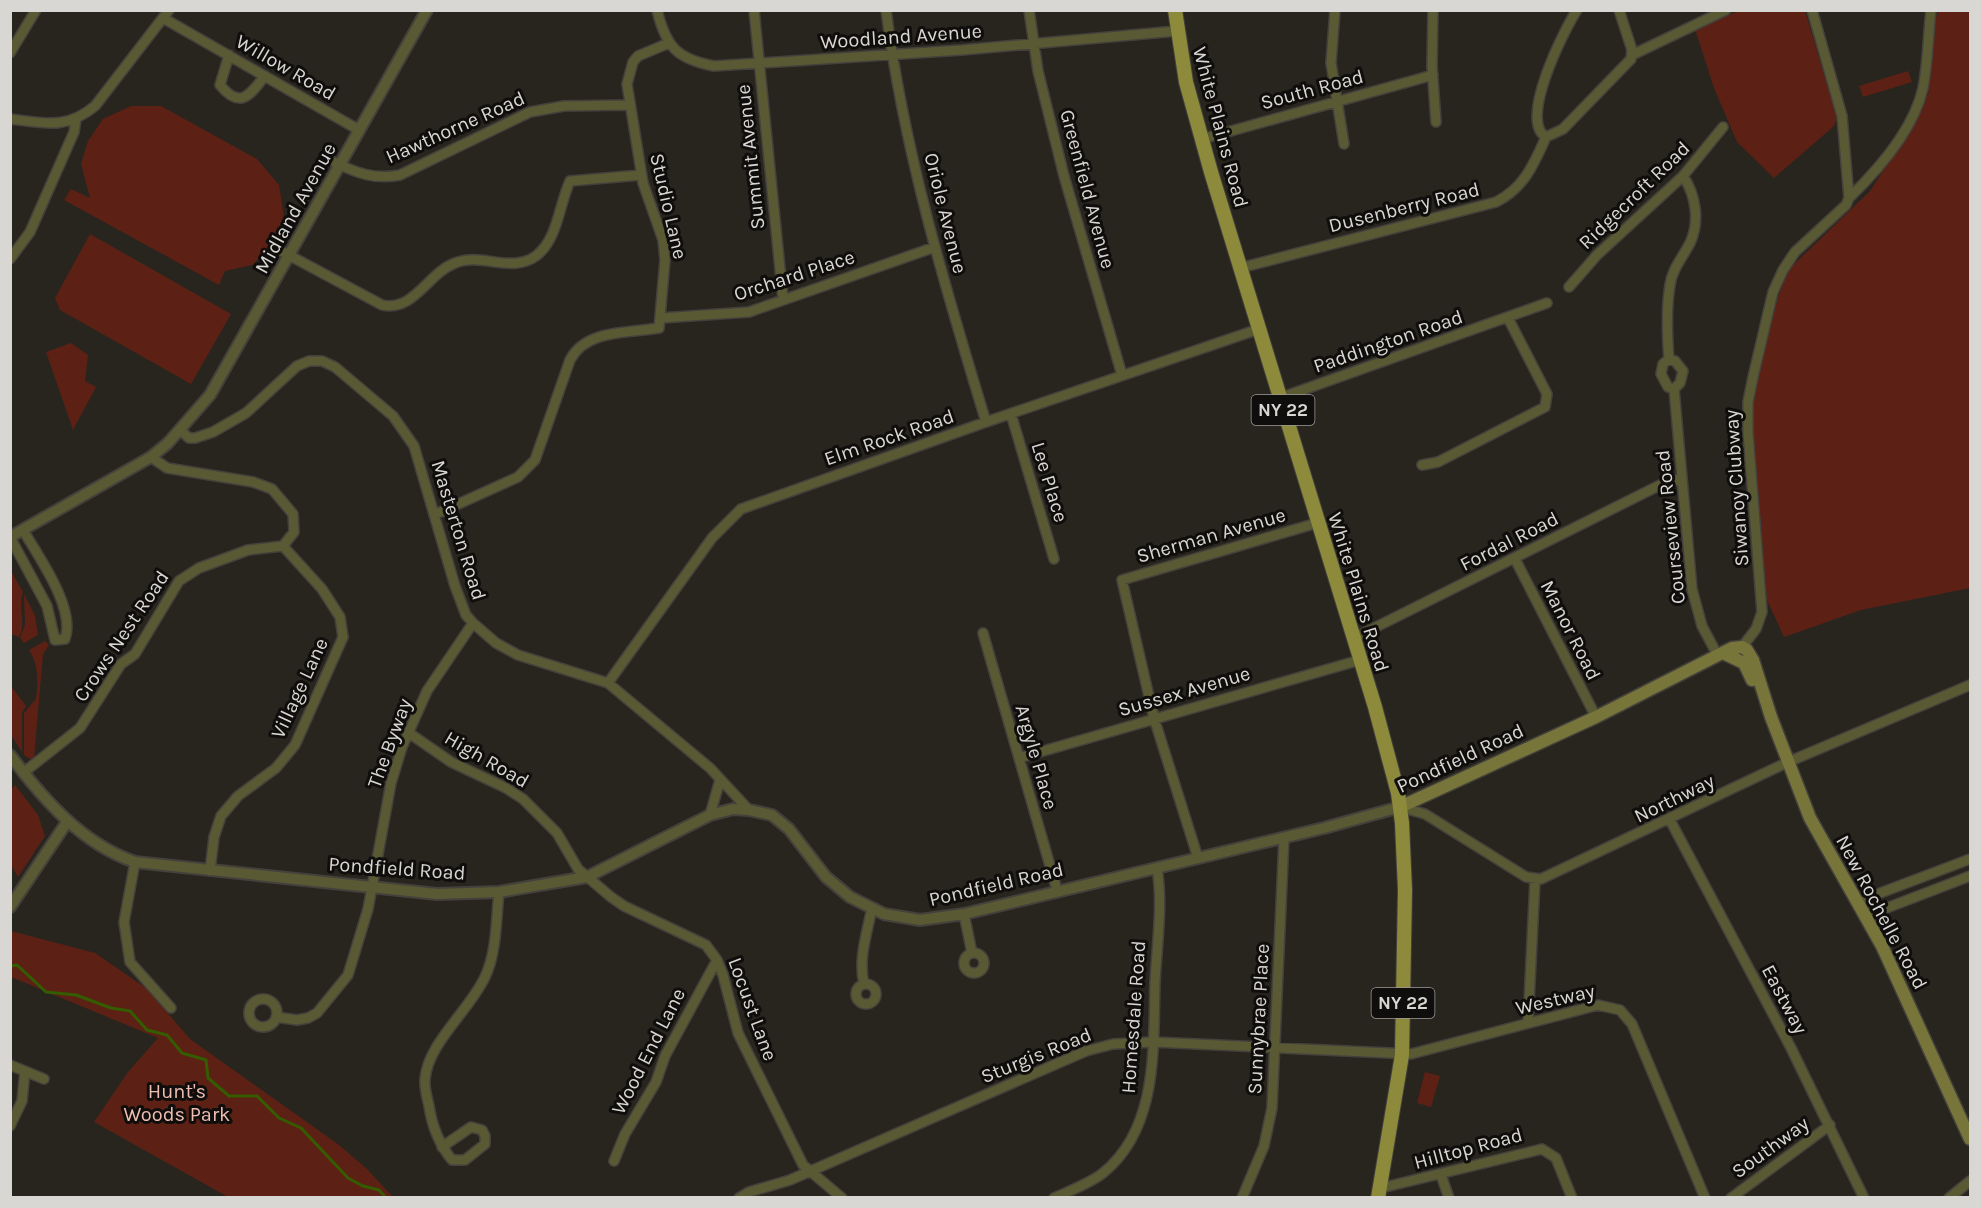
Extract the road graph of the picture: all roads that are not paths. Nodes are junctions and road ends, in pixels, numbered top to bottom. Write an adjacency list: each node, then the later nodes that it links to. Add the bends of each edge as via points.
1 (419, 10): 33 (street, Midland Avenue)
2 (427, 10): 33 (street, Midland Avenue)
3 (657, 10): 18 (street)
4 (754, 10): 24 (street, Summit Avenue)
5 (886, 10): 22 (street, Oriole Avenue)
6 (1029, 10): 19 (street, Greenfield Avenue)
7 (1175, 10): 17 (main road, White Plains Road / NY 22)
8 (1335, 10): 27 (street, via 1331,63)
9 (1433, 10): 25 (street)
10 (1577, 10): 34 (street, via 1539,96 1537,122)
11 (1619, 10): 23 (street)
12 (1726, 10): 23 (street)
13 (1812, 10): 40 (street, via 1842,116)
14 (1931, 10): 40 (street, Siwanoy Clubway, via 1920,99 1890,150)
15 (32, 12): 20 (street)
16 (166, 14): 21 (street, Willow Road); 30 (street, via 95,106)
17 (1177, 31): 19 (street, Woodland Avenue); 35 (main road, White Plains Road / NY 22)
18 (669, 43): 24 (street, Woodland Avenue, via 676,52 697,63); 28 (street, Studio Lane, via 633,62 627,84)
19 (1033, 43): 22 (street, Woodland Avenue); 52 (street, Greenfield Avenue, via 1064,176)
20 (10, 53)
21 (229, 55): 26 (street, Willow Road); 26 (street, via 220,85 232,96 247,97 254,93)
22 (892, 55): 24 (street, Woodland Avenue); 41 (street, Oriole Avenue)
23 (1632, 55): 34 (street, via 1586,108 1563,129)
24 (758, 64): 46 (street, Summit Avenue)
25 (1433, 75): 27 (street, South Road); 31 (street)
26 (265, 76): 33 (street, Willow Road)
27 (1336, 101): 35 (street, South Road); 36 (street)
28 (629, 105): 37 (street, Hawthorne Road, via 564,106 530,112 400,175 366,175); 38 (street, Studio Lane)
29 (10, 119): 30 (street, via 57,123)
30 (76, 119): 43 (street, via 74,132 30,232)
31 (1436, 122)
32 (1724, 127): 39 (street, Ridgecroft Road)
33 (356, 128): 37 (street, Midland Avenue)
34 (1546, 137): 44 (street, Dusenberry Road, via 1523,181 1496,202)
35 (1202, 139): 44 (main road, White Plains Road / NY 22)
36 (1344, 144)
37 (337, 163): 42 (street, Midland Avenue)
38 (641, 175): 42 (street, via 570,181 551,236 534,257 507,264 485,259 460,261 444,268 398,306 382,305); 48 (street, Studio Lane, via 664,250 666,274)
39 (1683, 176): 45 (street, Ridgecroft Road, via 1597,255); 51 (street, Courseview Road, via 1693,194 1696,218 1692,240 1670,284 1666,326)
40 (1849, 198): 73 (street, Siwanoy Clubway, via 1788,261 1775,288 1756,359 1748,409 1762,612 1756,629)
41 (935, 247): 46 (street, Orchard Place); 56 (street, Oriole Avenue)
42 (286, 254): 57 (street, Midland Avenue)
43 (10, 259)
44 (1240, 268): 50 (main road, White Plains Road / NY 22)
45 (1569, 287)
46 (783, 299): 48 (street, Orchard Place, via 730,315)
47 (1547, 303): 49 (street)
48 (661, 318): 61 (street, Studio Lane, via 659,328 599,337 579,347 570,360 528,470)
49 (1508, 318): 54 (street, Paddington Road); 59 (street, via 1547,394 1545,407 1438,462)
50 (1259, 329): 52 (street, Elm Rock Road); 54 (main road, White Plains Road / NY 22)
51 (1669, 359): 53 (street, Courseview Road, via 1661,374 1668,387); 53 (street, Courseview Road, via 1683,371)
52 (1122, 375): 55 (street, Elm Rock Road)
53 (1674, 389): 60 (street, Courseview Road)
54 (1280, 398): 62 (main road, White Plains Road / NY 22)
55 (1011, 414): 56 (street, Elm Rock Road); 66 (street, Lee Place)
56 (986, 422): 76 (street, Elm Rock Road, via 741,509 712,538)
57 (180, 430): 58 (street, Midland Avenue); 61 (street, Masterton Road, via 189,438 213,432 246,414 297,366 322,361 351,378 404,429 414,446)
58 (151, 457): 63 (street, Midland Avenue); 65 (street, via 167,468 253,482 272,489 296,520 294,532)
59 (1422, 465)
60 (1682, 479): 67 (street, Fordal Road, via 1666,482); 74 (street, Courseview Road, via 1696,609)
61 (434, 515): 70 (street, Masterton Road, via 460,601)
62 (1317, 523): 72 (main road, White Plains Road / NY 22); 80 (street, Sherman Avenue, via 1122,580)
63 (23, 530): 64 (street, Midland Avenue); 68 (street)
64 (10, 537): 69 (street)
65 (283, 546): 85 (street, Crows Nest Road, via 248,550 200,568 179,581 135,654 121,664 80,728); 97 (street, Village Lane, via 322,589 340,617 343,637 295,745 276,768 238,796 221,816)
66 (1054, 559)
67 (1515, 559): 72 (street, Fordal Road); 79 (street, Manor Road)
68 (63, 605): 69 (street); 69 (street, via 67,634 60,641 52,635)
69 (48, 610)
70 (473, 623): 76 (street, Masterton Road, via 518,655); 81 (street, The Byway, via 427,691)
71 (982, 633): 83 (street, Argyle Place)
72 (1354, 638): 75 (main road, White Plains Road / NY 22)
73 (1742, 647): 74 (main road); 78 (main road, New Rochelle Road, via 1753,660)
74 (1721, 655): 78 (main road, New Rochelle Road, via 1744,663); 79 (main road, Pondfield Road)
75 (1360, 660): 80 (street, Sussex Avenue); 87 (main road, White Plains Road / NY 22)
76 (608, 683): 86 (street, Masterton Road)
77 (1971, 685): 84 (street, Northway)
78 (1765, 701): 84 (main road, New Rochelle Road)
79 (1596, 717): 87 (main road, Pondfield Road)
80 (1154, 718): 83 (street, Sussex Avenue); 93 (street)
81 (408, 733): 99 (street, High Road, via 451,762 523,799 557,833 578,869); 101 (street, The Byway, via 391,783)
82 (10, 755): 85 (street, Pondfield Road)
83 (1019, 758): 102 (street, Argyle Place)
84 (1788, 762): 90 (street, Northway); 106 (main road, New Rochelle Road, via 1810,818)
85 (23, 773): 91 (street, Pondfield Road)
86 (720, 780): 88 (street, Masterton Road); 89 (street)
87 (1400, 807): 92 (street, Pondfield Road); 100 (street, via 1425,814); 116 (main road, White Plains Road / NY 22, via 1405,890)
88 (748, 810): 89 (street, Pondfield Road); 105 (street, Pondfield Road, via 772,815 789,829 826,877 850,897)
89 (710, 815): 99 (street, Pondfield Road)
90 (1670, 820): 100 (street, Northway, via 1550,877); 120 (street, Eastway)
91 (67, 822): 95 (street, Pondfield Road); 104 (street)
92 (1284, 838): 93 (street, Pondfield Road); 115 (street, Sunnybrae Place)
93 (1198, 858): 96 (street, Pondfield Road)
94 (1971, 859): 106 (street, via 1867,898)
95 (135, 862): 97 (street, Pondfield Road); 111 (street, via 124,922 130,962)
96 (1157, 868): 102 (street, Pondfield Road); 114 (street, Homesdale Road)
97 (210, 870): 101 (street, Pondfield Road)
98 (1971, 876): 106 (street, via 1871,914)
99 (588, 877): 103 (street, Pondfield Road); 109 (street, Locust Lane, via 624,906 705,945)
100 (1535, 880): 113 (street)
101 (372, 888): 103 (street, Pondfield Road, via 436,894); 112 (street, The Byway, via 363,930 341,986 308,1018)
102 (1057, 890): 107 (street, Pondfield Road)
103 (499, 892): 123 (street, via 492,957 486,976 427,1065 425,1090)
104 (10, 907)
105 (872, 908): 107 (street, Pondfield Road, via 920,921); 110 (street, via 862,955)
106 (1860, 909): 122 (main road, New Rochelle Road, via 1895,972)
107 (964, 914): 108 (street)
108 (972, 953)
109 (717, 960): 124 (street, Wood End Lane, via 664,1056 656,1082); 125 (street, Locust Lane, via 738,1034)
110 (864, 984)
111 (171, 1008)
112 (276, 1017)
113 (1528, 1023): 116 (street, Westway); 135 (street, Westway, via 1598,1005 1614,1007 1625,1014)
114 (1153, 1042): 115 (street, Sturgis Road); 125 (street, Sturgis Road, via 1113,1044 1086,1051); 131 (street, Homesdale Road, via 1145,1106 1130,1140 1104,1173)
115 (1275, 1049): 116 (street, Sturgis Road); 132 (street, Sunnybrae Place, via 1272,1108 1264,1146)
116 (1402, 1055): 128 (main road, White Plains Road / NY 22)
117 (10, 1065): 118 (street)
118 (25, 1071): 119 (street); 121 (street, via 22,1101)
119 (44, 1079)
120 (1830, 1125): 136 (street, Southway); 137 (street, Eastway)
121 (10, 1126)
122 (1971, 1139)
123 (442, 1147): 123 (street, via 452,1160 463,1161 483,1148 485,1136 482,1130 471,1127)
124 (614, 1161)
125 (808, 1172): 129 (street, Sturgis Road); 130 (street, Locust Lane)
126 (1441, 1175): 128 (street, Hilltop Road); 133 (street); 134 (street, Hilltop Road, via 1542,1149 1556,1158)
127 (1971, 1181): 138 (street)
128 (1380, 1193)
129 (739, 1197)
130 (842, 1197)
131 (1054, 1197)
132 (1242, 1197)
133 (1449, 1197)
134 (1572, 1197)
135 (1705, 1197)
136 (1731, 1197)
137 (1864, 1197)
138 (1949, 1197)

